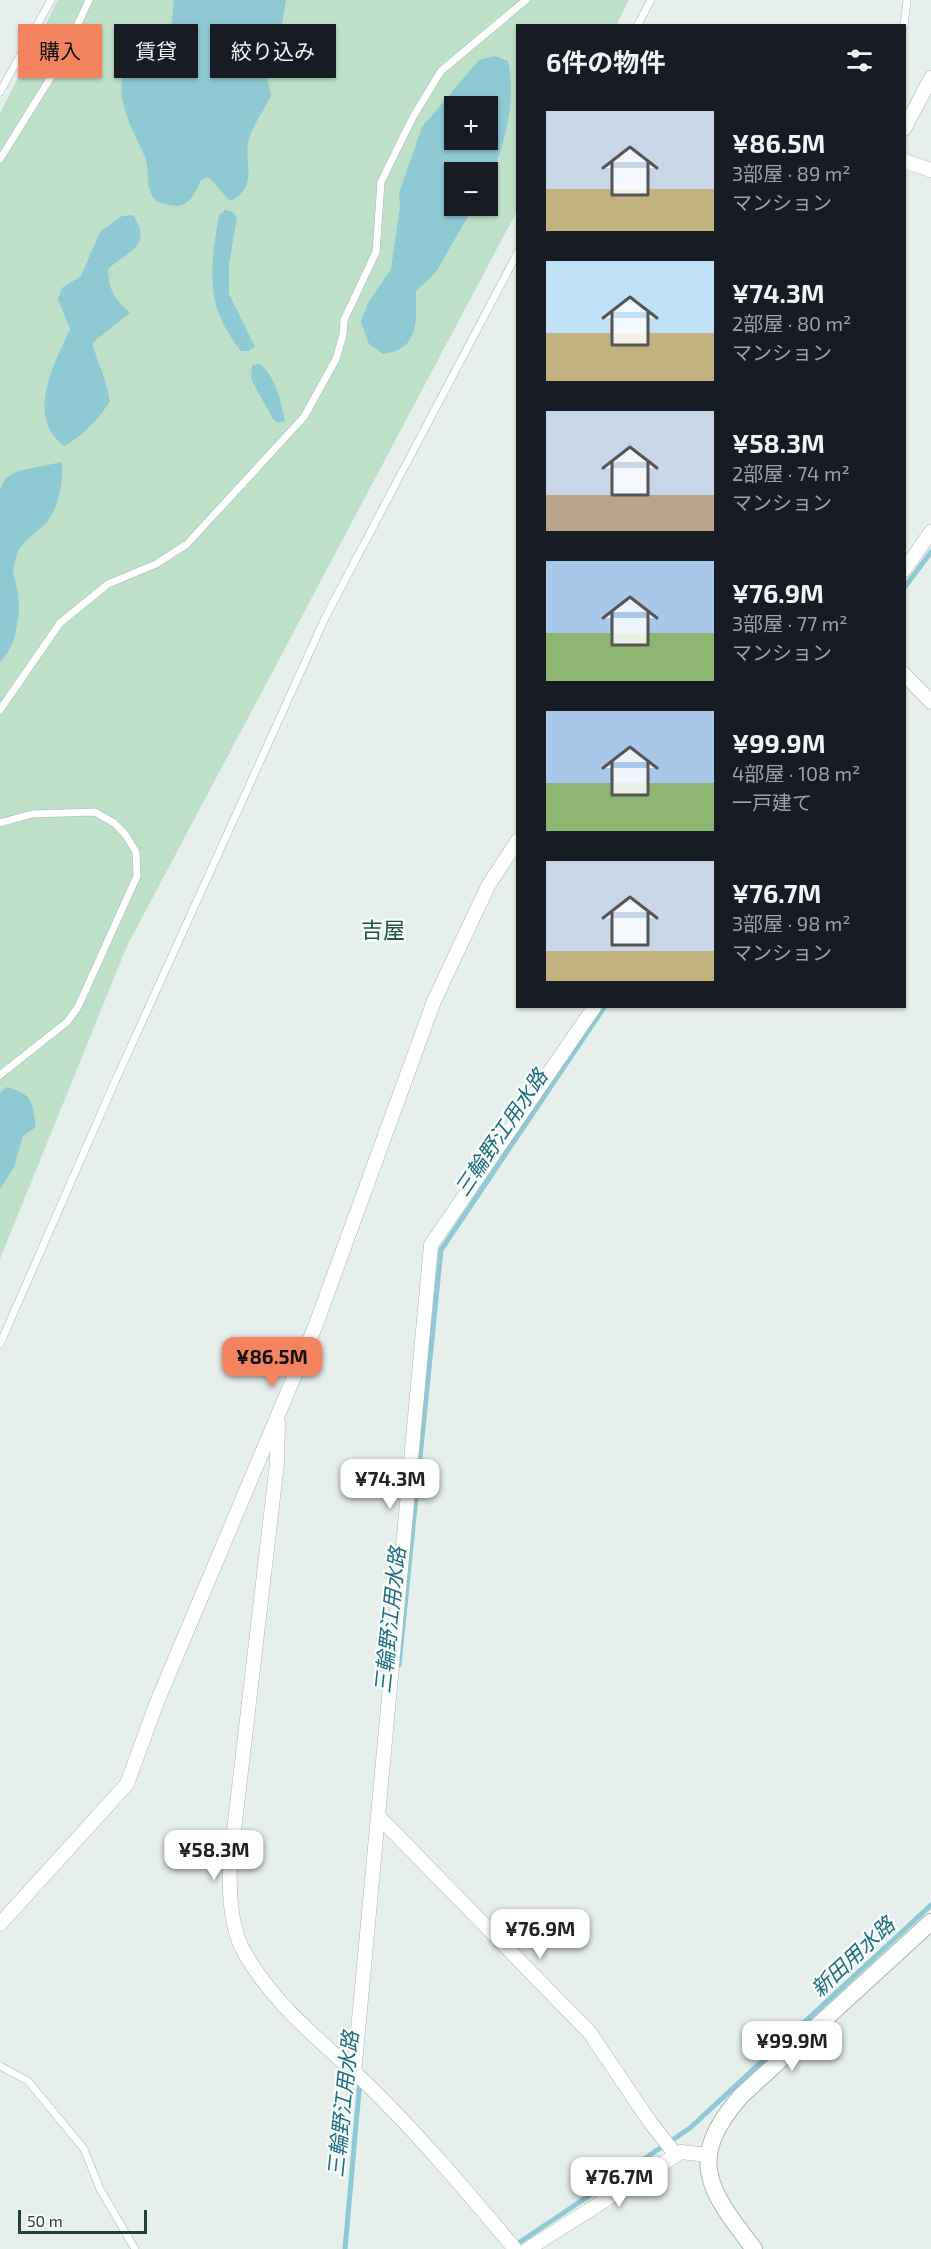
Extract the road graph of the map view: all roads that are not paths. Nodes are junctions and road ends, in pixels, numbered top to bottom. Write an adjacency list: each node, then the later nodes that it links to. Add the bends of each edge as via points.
1 (51, 0): 9 (lane)
2 (89, 0): 11 (lane, via 61,61)
3 (526, 0): 19 (lane, via 441,71 412,117 381,182 373,259 344,320 336,359 304,417 188,544 156,564 108,584 60,623)
4 (651, 0): 6 (lane)
5 (907, 0): 7 (lane)
6 (638, 24)
7 (904, 24)
8 (931, 78): 10 (street)
9 (0, 92)
10 (906, 125)
11 (0, 159)
12 (906, 162): 13 (street)
13 (931, 170)
14 (516, 256): 24 (lane, via 327,616)
15 (931, 532): 16 (street)
16 (906, 567)
17 (906, 676): 18 (street)
18 (931, 702)
19 (0, 710)
20 (0, 823): 23 (lane, via 32,814 95,812 125,834 136,852 137,876 78,1007 66,1022)
21 (516, 843): 25 (street, via 488,886 434,1001 356,1219)
22 (594, 1008): 26 (street, via 431,1245)
23 (0, 1075)
24 (0, 1344)
25 (278, 1414): 28 (street, via 157,1702 127,1784); 30 (street, via 277,1463 230,1892 241,1944 259,1975)
26 (379, 1817): 30 (street); 31 (street, via 590,2033)
27 (931, 1922): 32 (street, via 741,2096 712,2138)
28 (0, 1924)
29 (0, 2066): 33 (lane, via 28,2081 84,2149 100,2189)
30 (354, 2074): 34 (street, via 462,2186)
31 (676, 2155): 32 (street); 35 (street)
32 (708, 2155): 36 (street, via 709,2174 718,2199)
33 (135, 2249)
34 (515, 2249)
35 (528, 2249)
36 (754, 2249)

